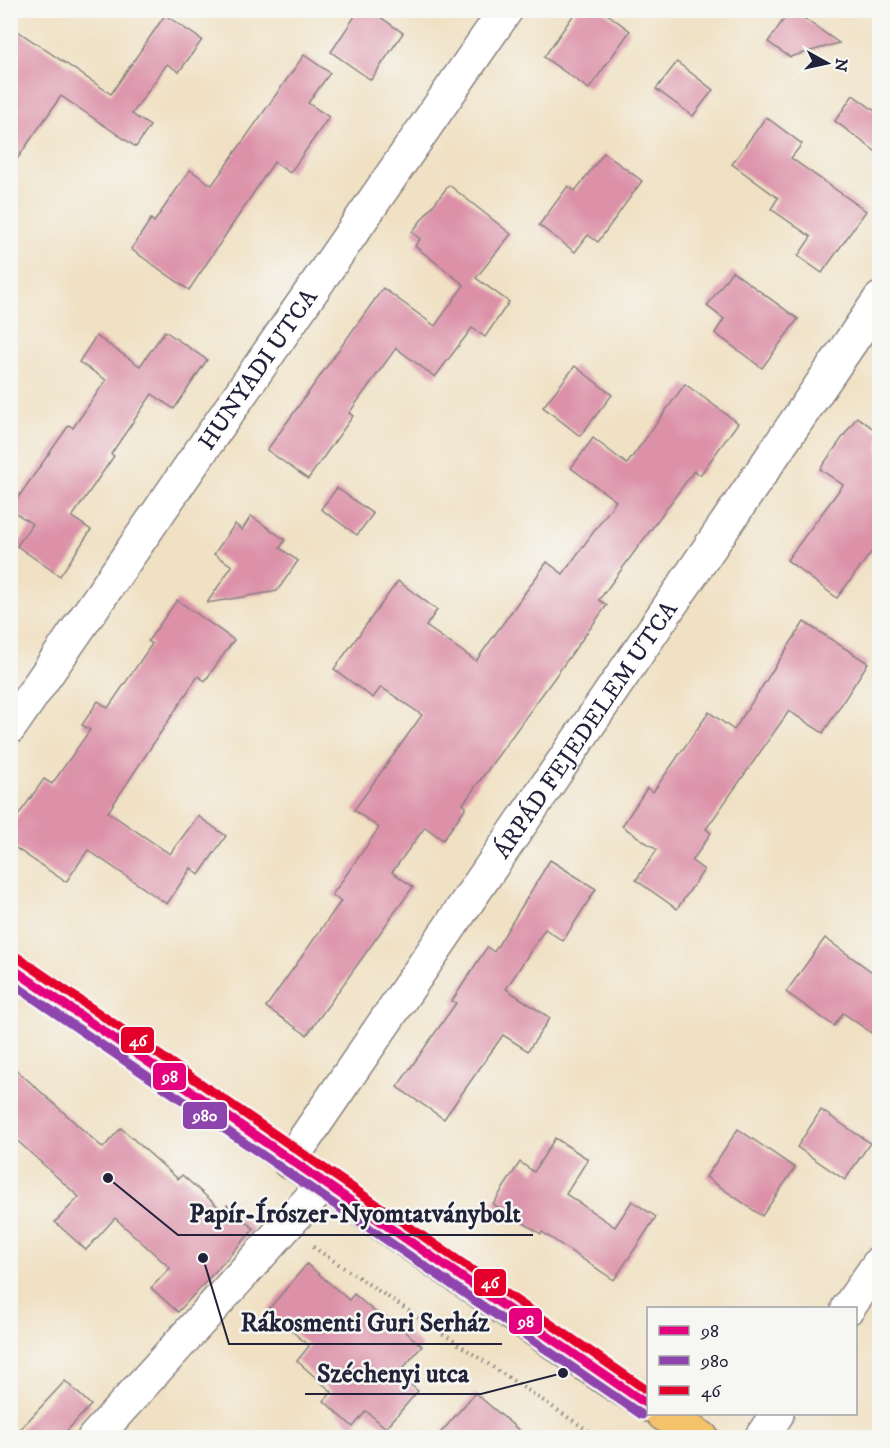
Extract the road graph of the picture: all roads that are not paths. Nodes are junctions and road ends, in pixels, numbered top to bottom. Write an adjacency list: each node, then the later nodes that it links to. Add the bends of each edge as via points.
1 (506, 10): 3 (street, HUNYADI UTCA)
2 (879, 299): 5 (street, ÁRPÁD FEJEDELEM UTCA)
3 (10, 727)
4 (10, 967): 5 (main road)
5 (289, 1162): 6 (main road)
6 (323, 1185): 9 (main road); 12 (street)
7 (879, 1262): 8 (street)
8 (849, 1307)
9 (647, 1404)
10 (666, 1415): 13 (main road)
11 (776, 1415): 14 (street)
12 (94, 1437)
13 (702, 1437)
14 (761, 1437)

